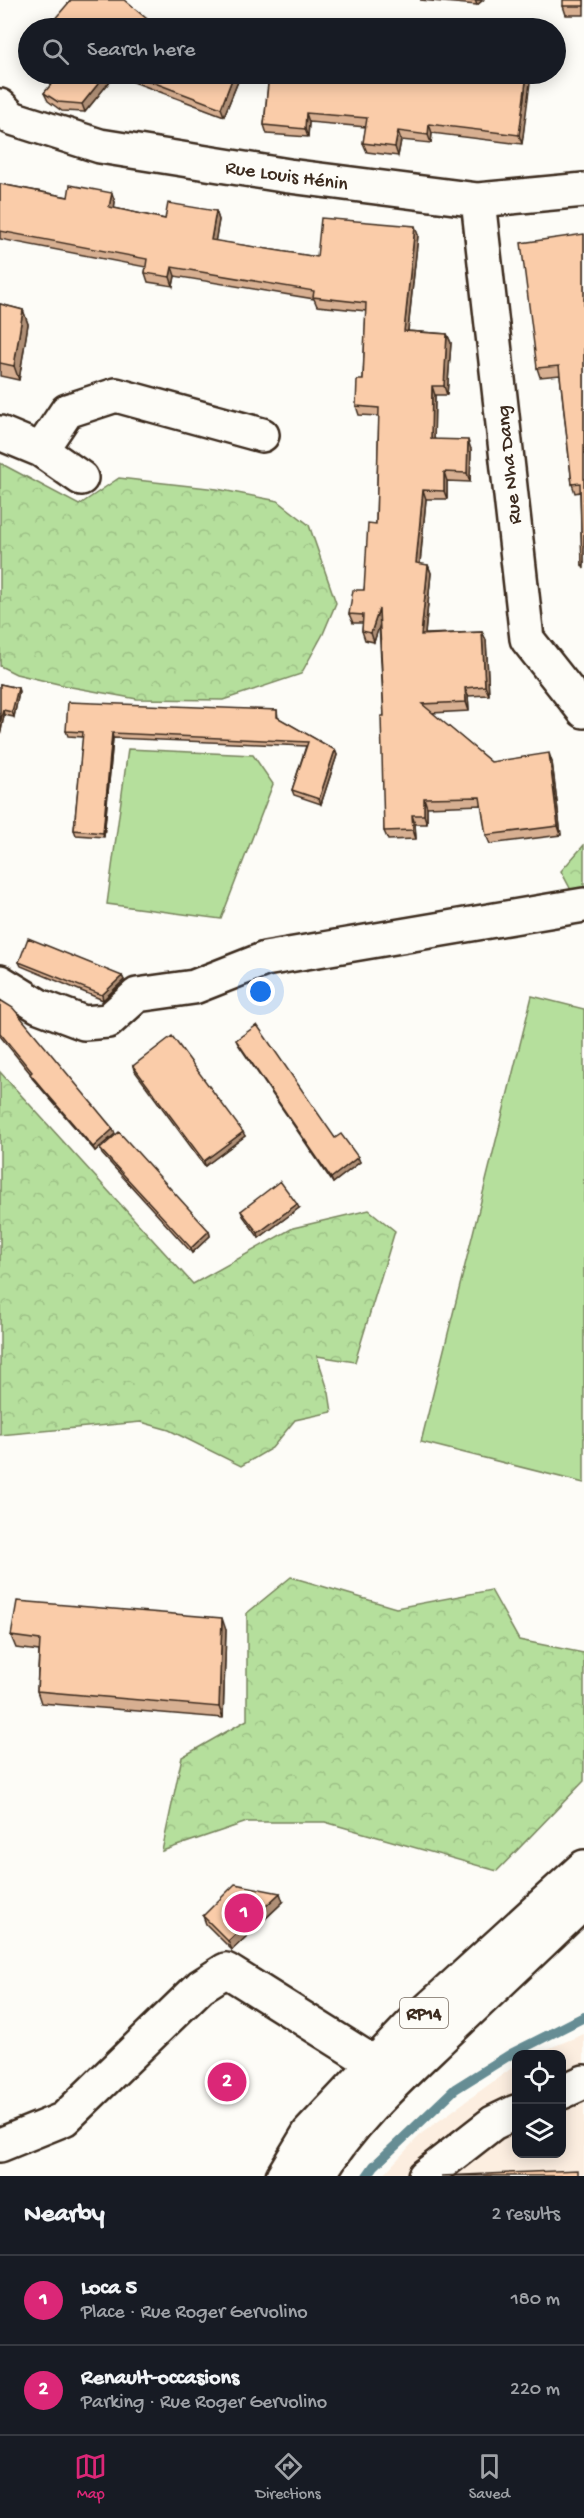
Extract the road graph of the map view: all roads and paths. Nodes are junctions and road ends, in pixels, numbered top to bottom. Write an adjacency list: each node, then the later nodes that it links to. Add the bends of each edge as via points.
1 (0, 106): 3 (street, Rue Louis Hénin, via 12,118 100,146)
2 (584, 190): 3 (street, Rue Louis Hénin)
3 (478, 200): 8 (street, Rue Nha Dang, via 527,639)
4 (0, 433): 6 (street)
5 (262, 435): 6 (street, via 116,395 67,411)
6 (41, 450): 7 (street)
7 (81, 478)
8 (584, 711)
9 (584, 905): 10 (street, via 265,959 194,987 137,995 108,1021 84,1023 39,1006)
10 (0, 982)
11 (584, 1867): 13 (street, RP14)
12 (584, 1902): 19 (street, RP14, via 359,2119)
13 (374, 2063): 17 (street, via 226,1970 201,1986 64,2119); 18 (street, RP14, via 309,2133)
14 (584, 2082): 15 (street)
15 (566, 2090)
16 (512, 2114): 20 (street, via 493,2123)
17 (0, 2145)
18 (283, 2176)
19 (318, 2176)
20 (425, 2176)

